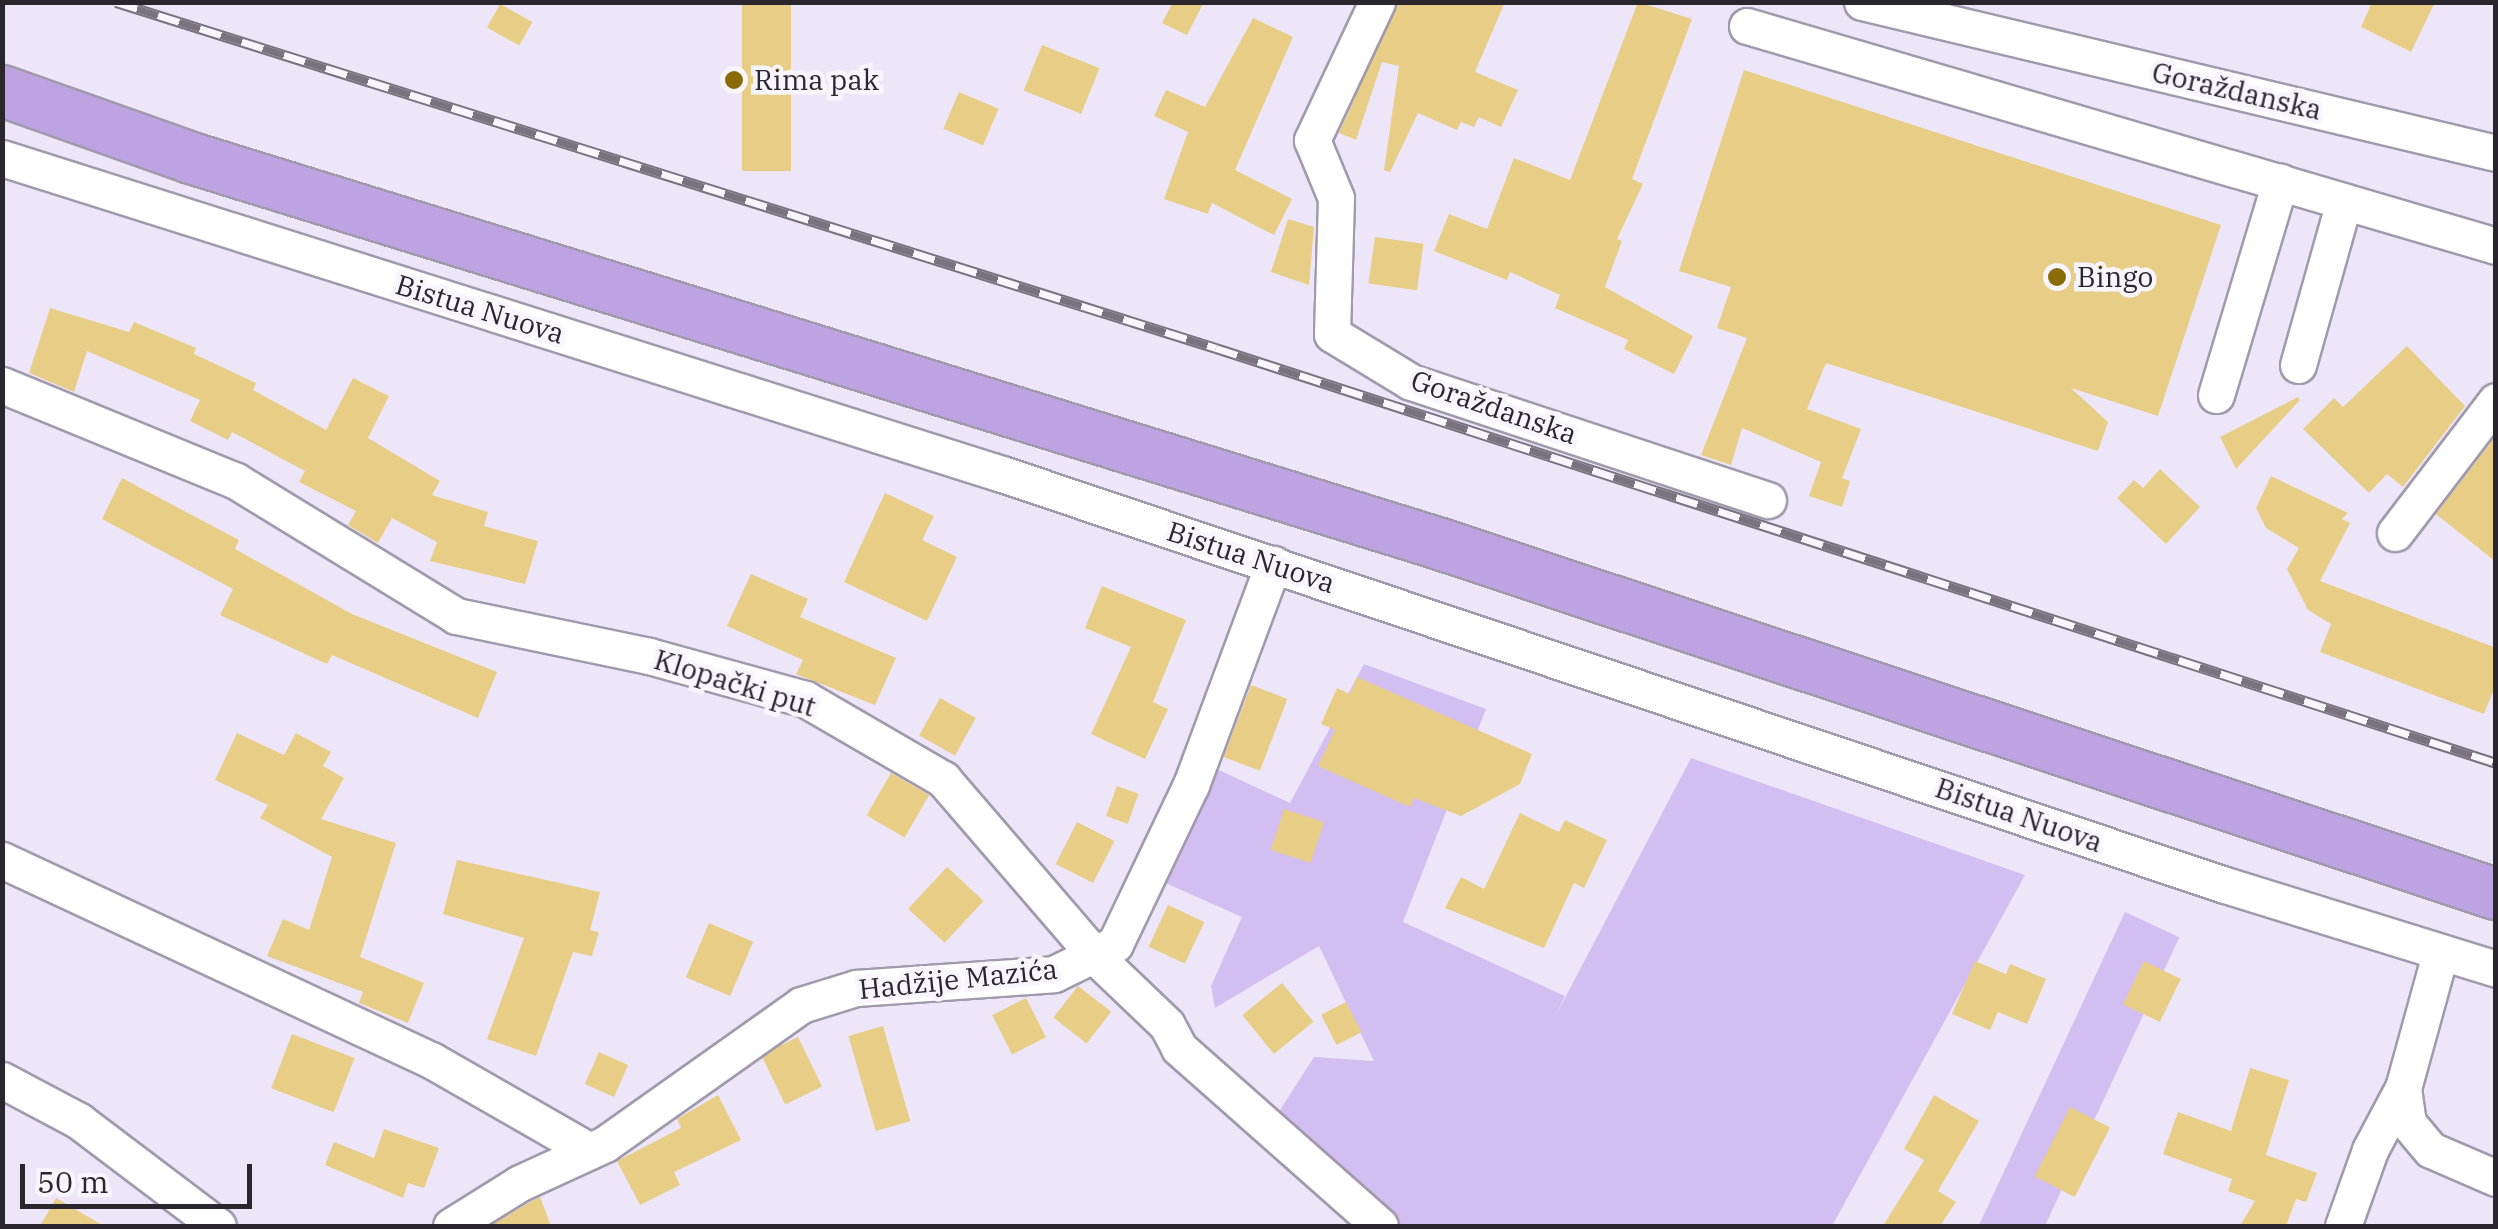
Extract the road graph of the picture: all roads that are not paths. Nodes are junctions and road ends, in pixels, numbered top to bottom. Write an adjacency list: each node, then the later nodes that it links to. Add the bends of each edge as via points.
1 (1377, 2): 14 (street, Goraždanska, via 1312,140 1336,198 1332,334 1411,382)
2 (1862, 2): 5 (street, Goraždanska)
3 (1747, 26): 7 (street)
4 (2, 90): 18 (highway, via 191,158 1440,544)
5 (2496, 153)
6 (2, 158): 16 (street, Bistua Nuova)
7 (2280, 181): 8 (street); 12 (street)
8 (2344, 201): 9 (street); 10 (street)
9 (2496, 246)
10 (2298, 365)
11 (2, 385): 20 (street, Klopački put, via 236,481 456,616 648,656 805,699 943,779)
12 (2216, 396)
13 (2496, 401): 15 (street)
14 (1768, 500)
15 (2395, 533)
16 (1273, 564): 19 (street, Bistua Nuova); 20 (street, Hadžije Mazića, via 1145,893 1116,944)
17 (2, 860): 24 (street, via 431,1060)
18 (2496, 894)
19 (2440, 954): 21 (street, Bistua Nuova); 23 (street)
20 (1097, 958): 24 (street, Hadžije Mazića, via 1054,974 856,988 801,1005); 28 (street, Klopački put, via 1142,996 1179,1048)
21 (2496, 969)
22 (2, 1080): 26 (street, via 79,1121)
23 (2402, 1088): 25 (street, via 2408,1123 2431,1150); 29 (street)
24 (590, 1151): 27 (street, Hadžije Mazića, via 520,1182)
25 (2496, 1178)
26 (218, 1226)
27 (451, 1226)
28 (1380, 1226)
29 (2342, 1226)

